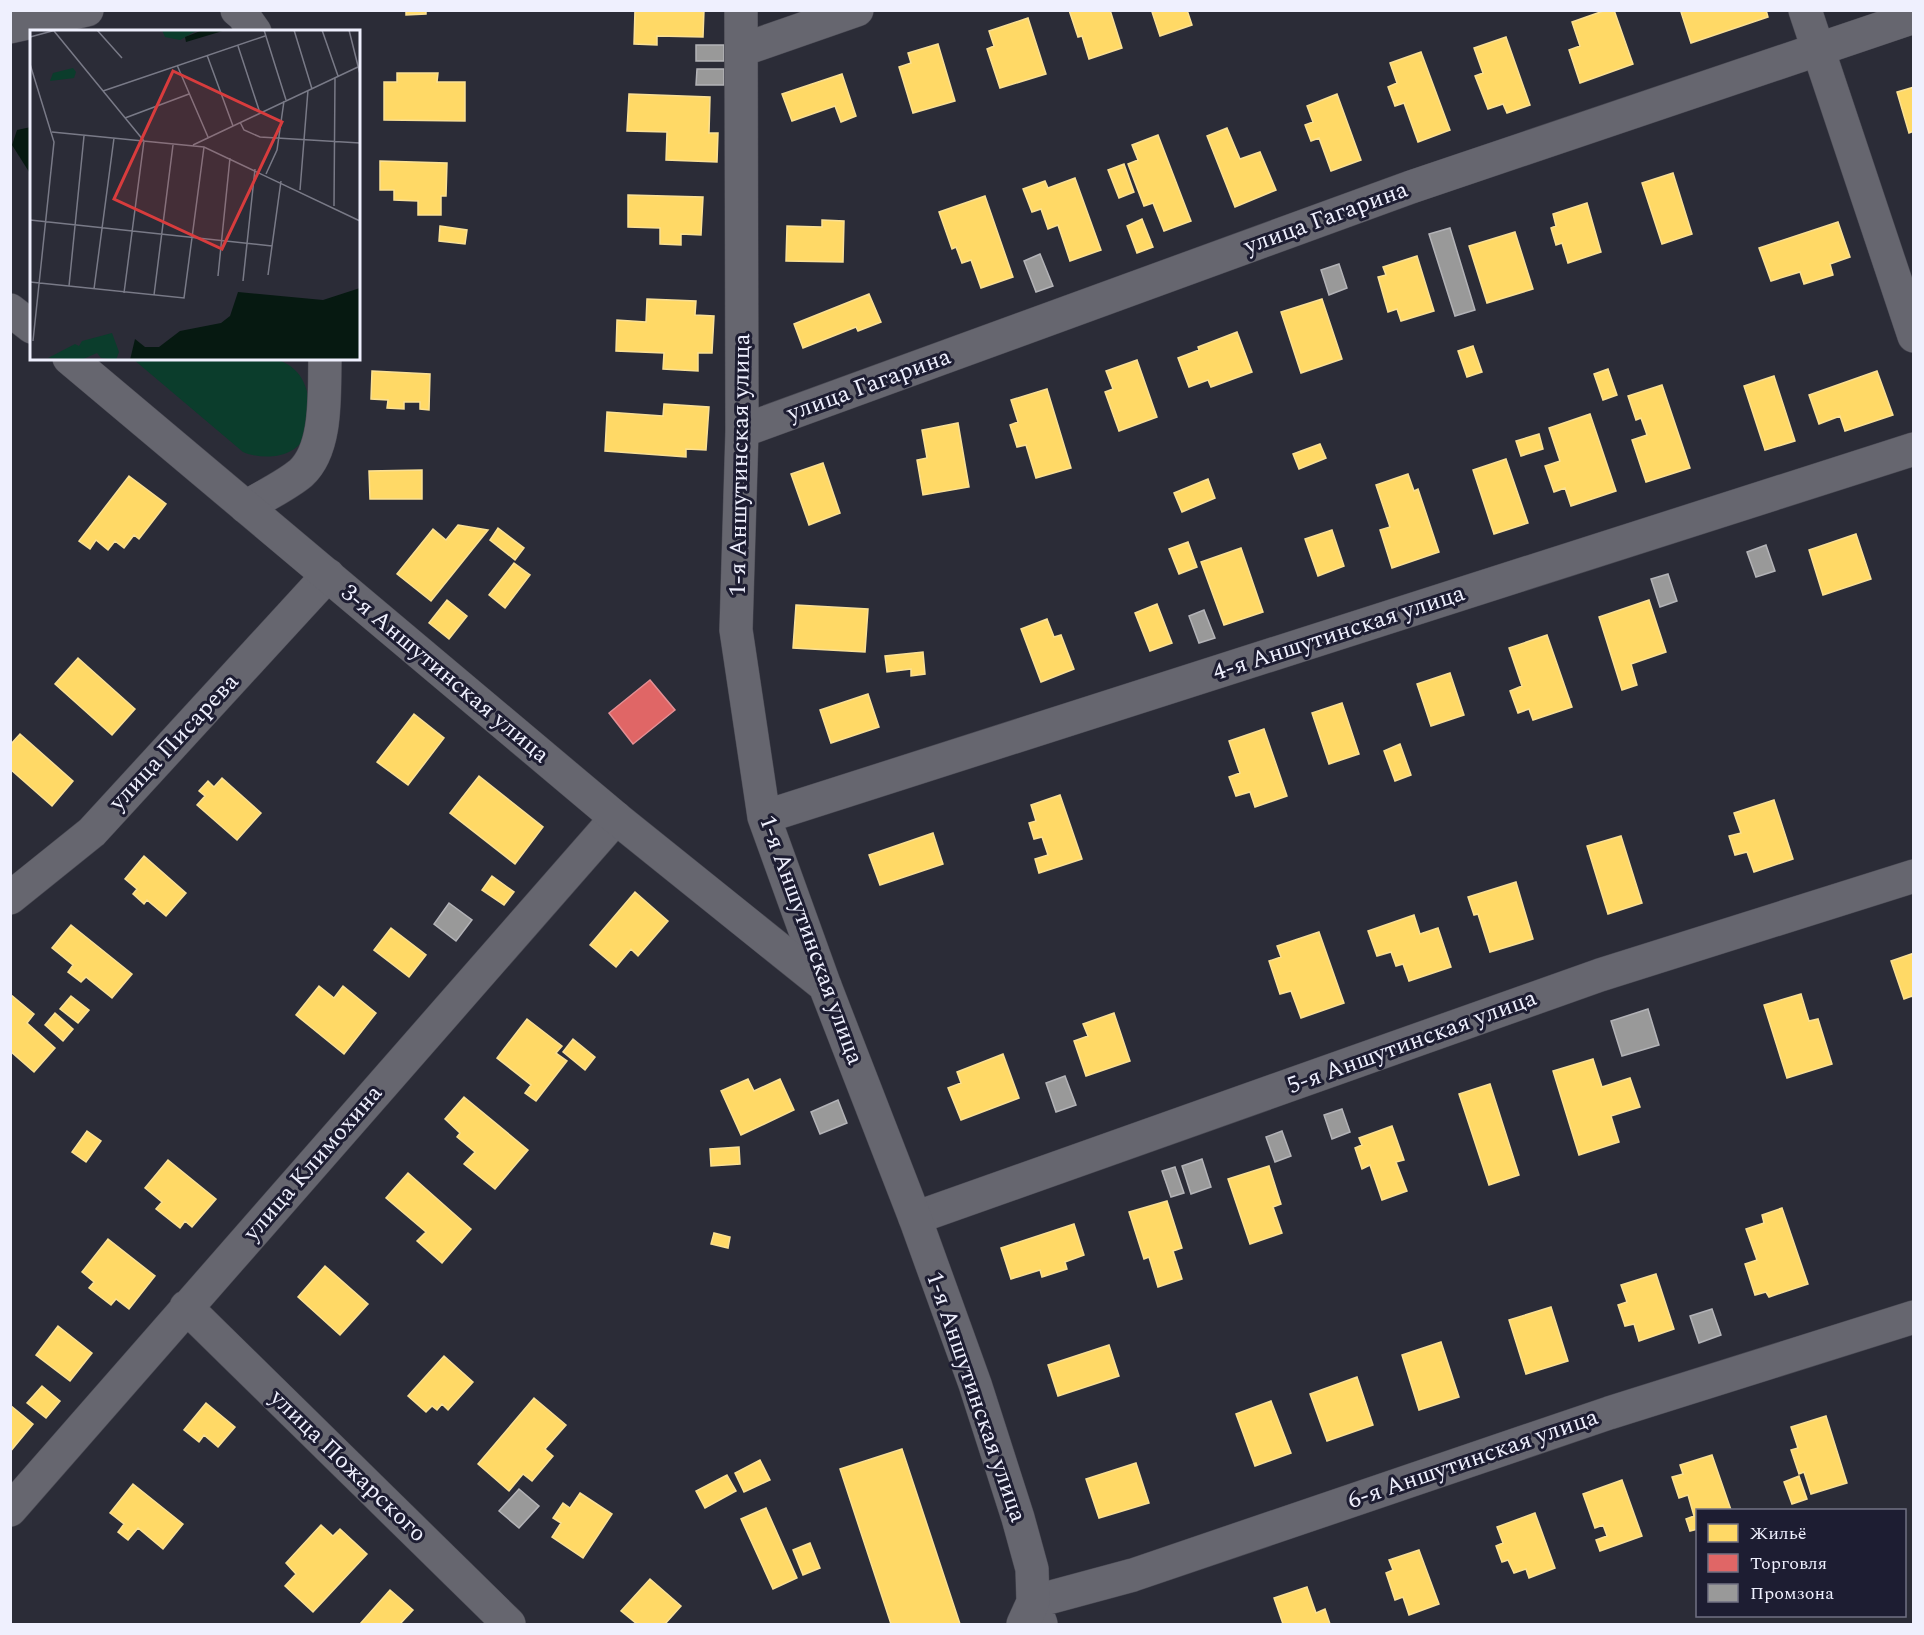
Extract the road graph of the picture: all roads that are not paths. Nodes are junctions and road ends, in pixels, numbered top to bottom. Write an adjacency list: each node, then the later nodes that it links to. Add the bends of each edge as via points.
1 (87, 10): 7 (street)
2 (237, 10): 8 (street)
3 (741, 10): 10 (street, 1-я Аншутинская улица)
4 (857, 10): 10 (street)
5 (1805, 10): 9 (street)
6 (1914, 17): 9 (street, улица Гагарина)
7 (10, 27)
8 (254, 30)
9 (1818, 49): 11 (street); 14 (street, улица Гагарина, via 1410,187)
10 (742, 50): 14 (street, 1-я Аншутинская улица)
11 (1914, 336)
12 (71, 360): 16 (street, 3-я Аншутинская улица)
13 (325, 360): 16 (street, via 323,417 315,453 301,473)
14 (742, 431): 18 (street, 1-я Аншутинская улица, via 736,630)
15 (1914, 449): 18 (street, 4-я Аншутинская улица)
16 (246, 507): 17 (street, 3-я Аншутинская улица)
17 (328, 575): 19 (street, 3-я Аншутинская улица); 21 (street, улица Писарева, via 92,832)
18 (764, 817): 22 (street, 1-я Аншутинская улица)
19 (616, 818): 22 (street, 3-я Аншутинская улица); 24 (street, улица Климохина)
20 (1914, 876): 23 (street, 5-я Аншутинская улица, via 1600,975)
21 (10, 898)
22 (825, 986): 23 (street, 1-я Аншутинская улица)
23 (915, 1218): 27 (street, 1-я Аншутинская улица, via 1018,1518 1032,1569)
24 (186, 1307): 26 (street, улица Климохина); 28 (street, улица Пожарского)
25 (1914, 1317): 27 (street, 6-я Аншутинская улица, via 1609,1413 1132,1575)
26 (10, 1510)
27 (1032, 1617)
28 (509, 1624)

